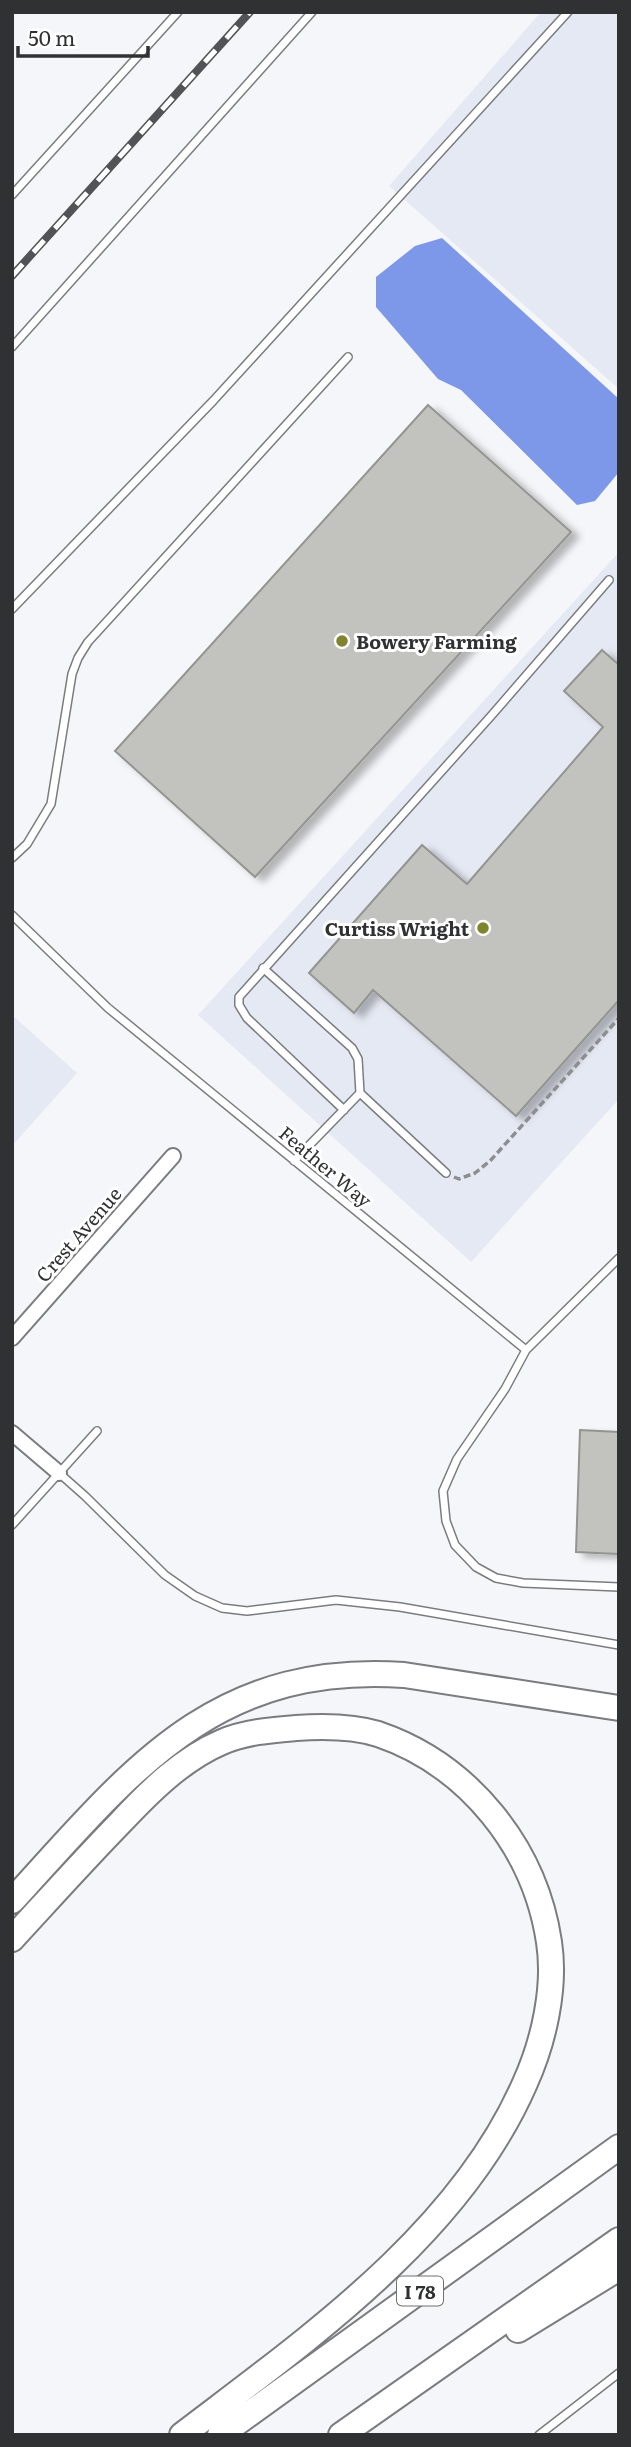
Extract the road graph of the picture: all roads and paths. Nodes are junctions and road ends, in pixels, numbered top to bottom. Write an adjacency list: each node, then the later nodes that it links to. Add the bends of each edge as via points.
1 (178, 12): 4 (lane)
2 (312, 12): 5 (lane)
3 (568, 12): 8 (lane, via 213,401)
4 (12, 195)
5 (12, 347)
6 (348, 357): 9 (lane, via 88,642 72,674 51,804 27,844)
7 (609, 580): 11 (lane)
8 (12, 609)
9 (12, 858)
10 (12, 915): 16 (lane, Feather Way, via 108,1008)
11 (263, 968): 13 (lane, via 352,1048 358,1059); 14 (lane, via 239,997 242,1011)
12 (619, 1018): 17 (path, via 490,1161 459,1180)
13 (360, 1093): 14 (lane); 17 (lane)
14 (345, 1110): 16 (lane)
15 (173, 1156): 19 (street, Crest Avenue)
16 (295, 1161): 20 (lane, Feather Way)
17 (446, 1172)
18 (619, 1258): 20 (lane)
19 (12, 1338)
20 (526, 1350): 25 (lane, via 457,1459 443,1491 446,1521 455,1545 475,1567 496,1578)
21 (97, 1431): 23 (lane)
22 (12, 1433): 23 (street)
23 (59, 1473): 24 (lane); 26 (lane, via 165,1575 222,1608 247,1611 336,1600)
24 (12, 1525)
25 (619, 1587)
26 (619, 1645)
27 (619, 1708): 28 (highway, via 370,1673 271,1689 190,1726 145,1761)
28 (12, 1901)
29 (12, 1939): 34 (highway, via 168,1777 222,1742 280,1729 348,1727 405,1745 432,1761 499,1821 534,1880 550,1944 546,2012 526,2081 484,2157 384,2272)
30 (619, 2147): 35 (highway, I 78)
31 (619, 2240): 36 (highway)
32 (619, 2268): 37 (highway, via 421,2388)
33 (619, 2373): 38 (lane)
34 (183, 2435)
35 (220, 2435)
36 (341, 2435)
37 (356, 2435)
38 (539, 2435)

